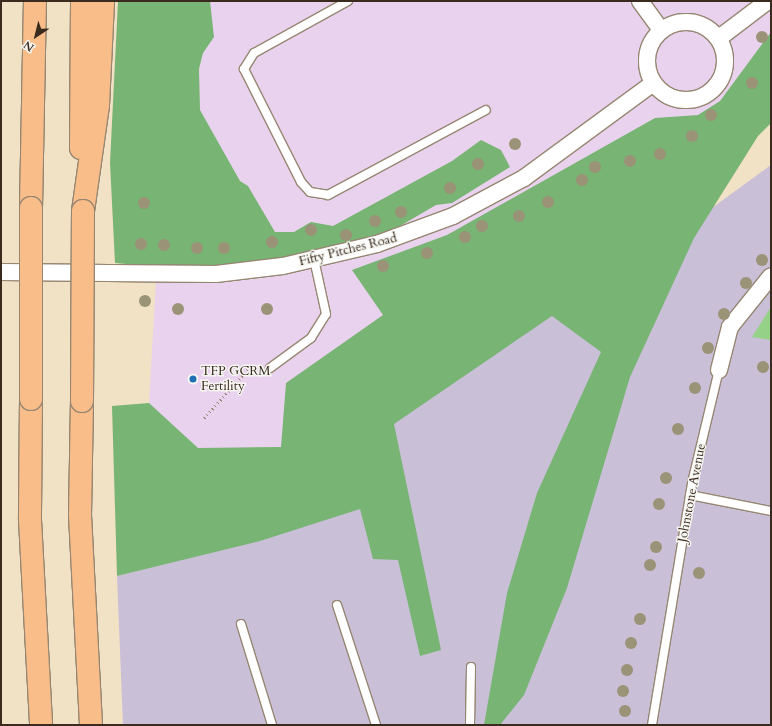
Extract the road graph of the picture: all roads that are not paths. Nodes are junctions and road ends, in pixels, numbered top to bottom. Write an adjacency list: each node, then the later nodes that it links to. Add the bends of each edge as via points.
1 (35, 1): 22 (highway, bridge, via 30,520)
2 (82, 1): 11 (highway)
3 (103, 1): 11 (highway, via 98,105)
4 (348, 1): 10 (lane, via 254,53 244,69 301,182 310,192 328,195)
5 (640, 1): 7 (street)
6 (768, 1): 8 (street)
7 (661, 30): 8 (street, via 681,22 700,24); 9 (street, via 648,48 646,67)
8 (719, 38): 9 (street, via 725,51 726,69 717,87 706,95 690,100 668,97)
9 (652, 84): 12 (street, Fifty Pitches Road, via 552,160 490,198 413,232)
10 (486, 110)
11 (83, 210): 23 (highway, bridge, via 80,515)
12 (314, 259): 13 (street, Fifty Pitches Road, via 216,274); 15 (lane, via 326,314 311,338)
13 (1, 272)
14 (771, 276): 16 (street, Johnstone Avenue, via 730,327)
15 (270, 368)
16 (720, 370): 17 (lane, Johnstone Avenue)
17 (690, 495): 18 (lane); 27 (lane, Johnstone Avenue)
18 (771, 511)
19 (337, 605): 25 (lane)
20 (241, 624): 24 (lane)
21 (471, 668): 26 (lane)
22 (41, 725)
23 (91, 725)
24 (272, 725)
25 (376, 725)
26 (470, 725)
27 (652, 725)

